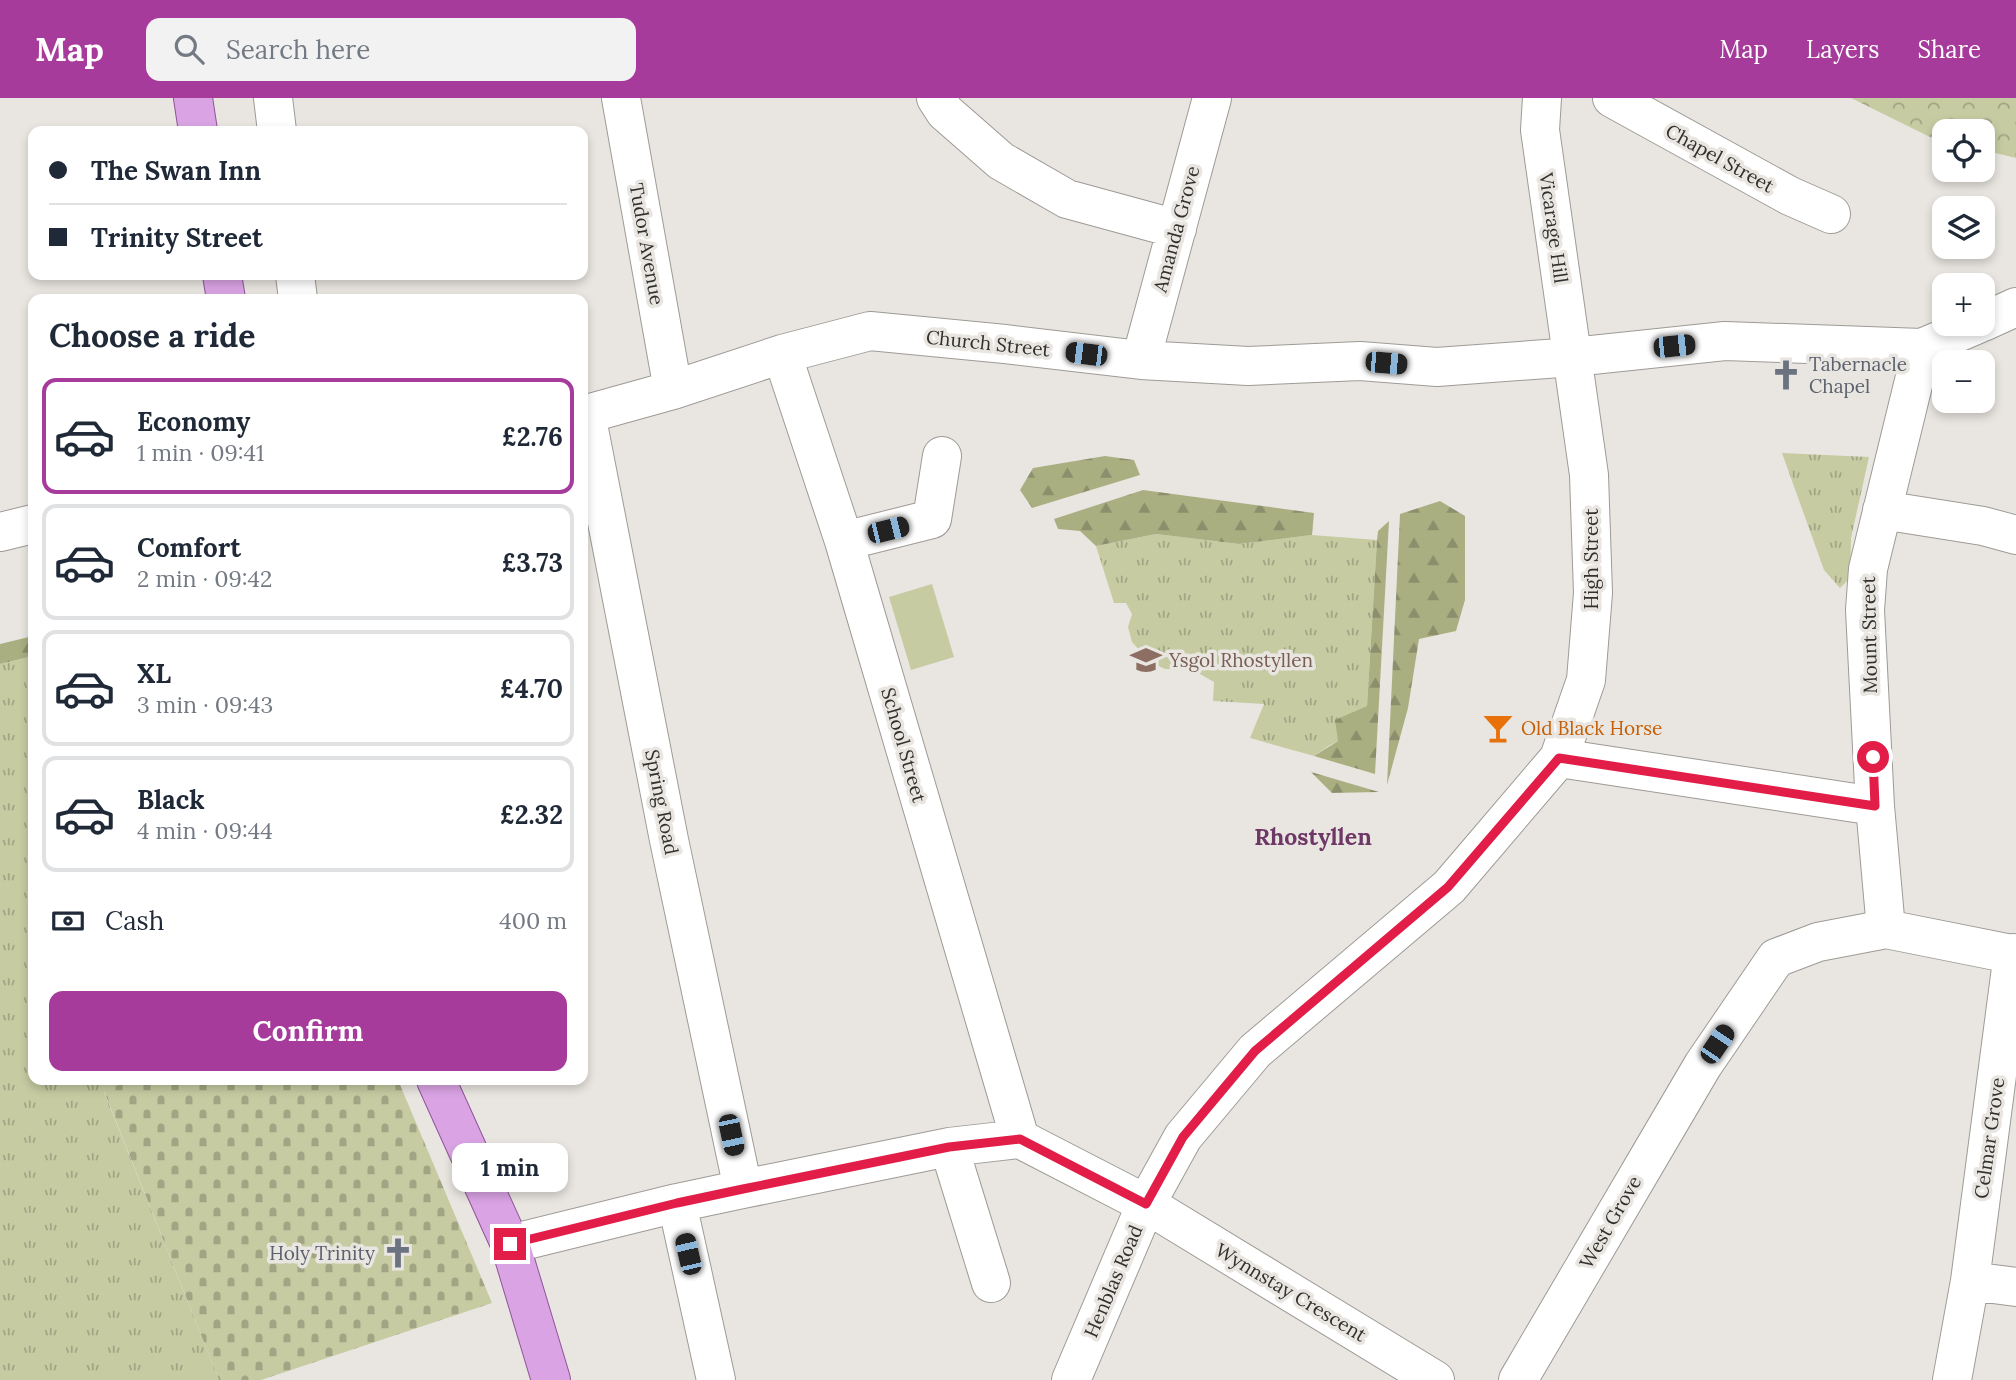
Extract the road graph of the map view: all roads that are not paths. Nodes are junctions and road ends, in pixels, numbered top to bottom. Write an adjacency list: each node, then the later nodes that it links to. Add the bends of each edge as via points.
1 (192, 98): 8 (main road)
2 (274, 98): 9 (street)
3 (621, 98): 19 (street, Tudor Avenue)
4 (936, 98): 11 (street, via 945,112 1001,161 1067,199)
5 (1212, 98): 11 (street, Amanda Grove)
6 (1542, 98): 17 (street, Vicarage Hill, via 1541,130)
7 (1612, 98): 10 (street, Chapel Street)
8 (197, 126)
9 (277, 126)
10 (1831, 214)
11 (1177, 229): 18 (street, Amanda Grove)
12 (2016, 307): 13 (street)
13 (1995, 316)
14 (1950, 336): 15 (street)
15 (1922, 348): 17 (street, Church Street, via 1725,341); 23 (street, Mount Street)
16 (782, 354): 18 (street, Church Street, via 870,331); 19 (street, Church Street); 27 (street, School Street)
17 (1573, 357): 18 (street, Church Street, via 1437,367 1360,361 1248,366); 28 (street, High Street, via 1589,475 1593,593 1586,680)
18 (1140, 360)
19 (673, 390): 20 (street, Church Street)
20 (588, 413)
21 (588, 434): 35 (street, Spring Road)
22 (942, 456): 27 (street, via 939,530)
23 (1882, 510): 26 (street, via 1983,526); 29 (street, Mount Street, via 1868,569 1865,610)
24 (28, 525): 25 (street)
25 (0, 532)
26 (2016, 536)
27 (844, 541): 33 (street, School Street)
28 (1559, 758): 29 (street); 37 (street, Henblas Road, via 1448,887 1255,1051 1183,1137)
29 (1875, 806): 30 (street, Mount Street)
30 (1886, 929): 31 (street); 46 (street, West Grove, via 1818,942 1776,958 1702,1065)
31 (2015, 954): 39 (street, Celmar Grove)
32 (438, 1085): 38 (main road)
33 (1020, 1139): 34 (street); 37 (street, Wynnstay Crescent)
34 (949, 1147): 35 (street); 40 (street)
35 (743, 1189): 36 (street)
36 (677, 1203): 38 (street); 43 (street)
37 (1146, 1204): 44 (street, Henblas Road); 45 (street, Wynnstay Crescent)
38 (510, 1244): 42 (main road)
39 (1970, 1281): 41 (street); 47 (street, Celmar Grove)
40 (991, 1283)
41 (2016, 1287)
42 (551, 1380)
43 (716, 1380)
44 (1071, 1380)
45 (1435, 1380)
46 (1518, 1380)
47 (1952, 1380)

